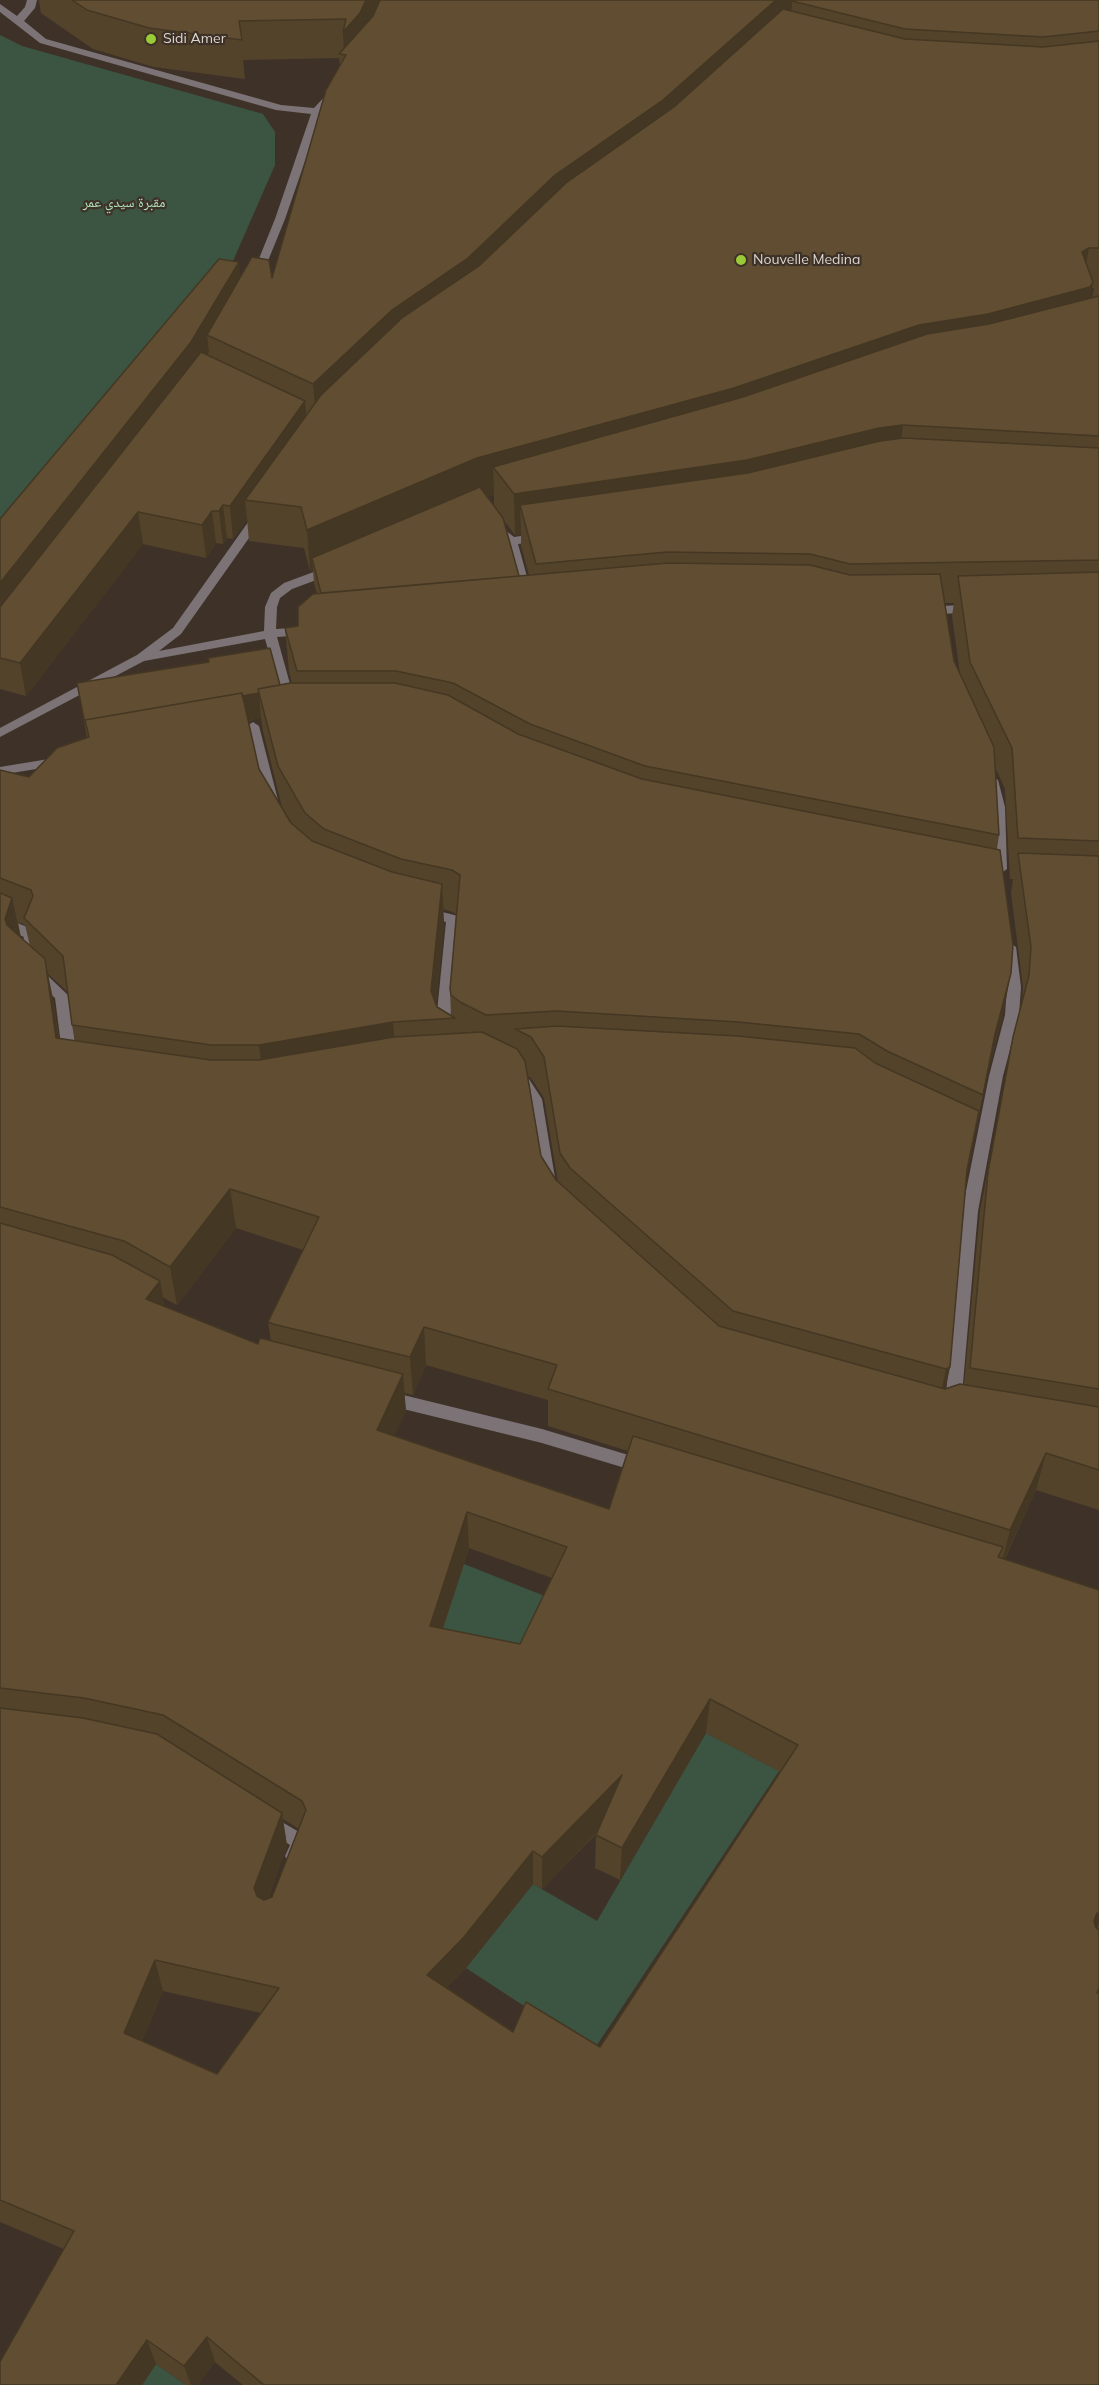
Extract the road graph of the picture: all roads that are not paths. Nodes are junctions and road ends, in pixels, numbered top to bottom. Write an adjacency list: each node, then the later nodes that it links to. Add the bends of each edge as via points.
1 (32, 0): 3 (street)
2 (0, 7): 3 (street)
3 (18, 21): 5 (street, via 43,41 280,108)
4 (339, 87): 5 (street)
5 (317, 111): 6 (street)
6 (252, 289)
7 (264, 508): 17 (street, via 177,631)
8 (497, 523): 10 (street)
9 (558, 534): 10 (street)
10 (511, 541): 13 (street)
11 (343, 565): 16 (street, via 288,586 275,596)
12 (997, 608): 14 (street)
13 (530, 610)
14 (939, 614)
15 (317, 630): 16 (street)
16 (270, 634): 17 (street); 18 (street)
17 (141, 658): 20 (street)
18 (294, 719)
19 (253, 726): 24 (street)
20 (0, 733)
21 (69, 759): 23 (street)
22 (986, 768): 25 (street, via 996,789)
23 (0, 771)
24 (278, 818)
25 (1000, 886)
26 (410, 909): 29 (street, via 453,919 442,1031)
27 (0, 921): 30 (street, via 32,935 22,960 62,996 71,1072)
28 (1006, 931): 34 (street, via 1014,987 1012,1014 978,1145)
29 (450, 1045)
30 (82, 1073)
31 (505, 1074): 32 (street, via 524,1083 535,1099)
32 (551, 1195)
33 (374, 1394): 35 (street, via 542,1436)
34 (951, 1414)
35 (655, 1470)
36 (260, 1816): 37 (street, via 300,1842)
37 (289, 1872)

